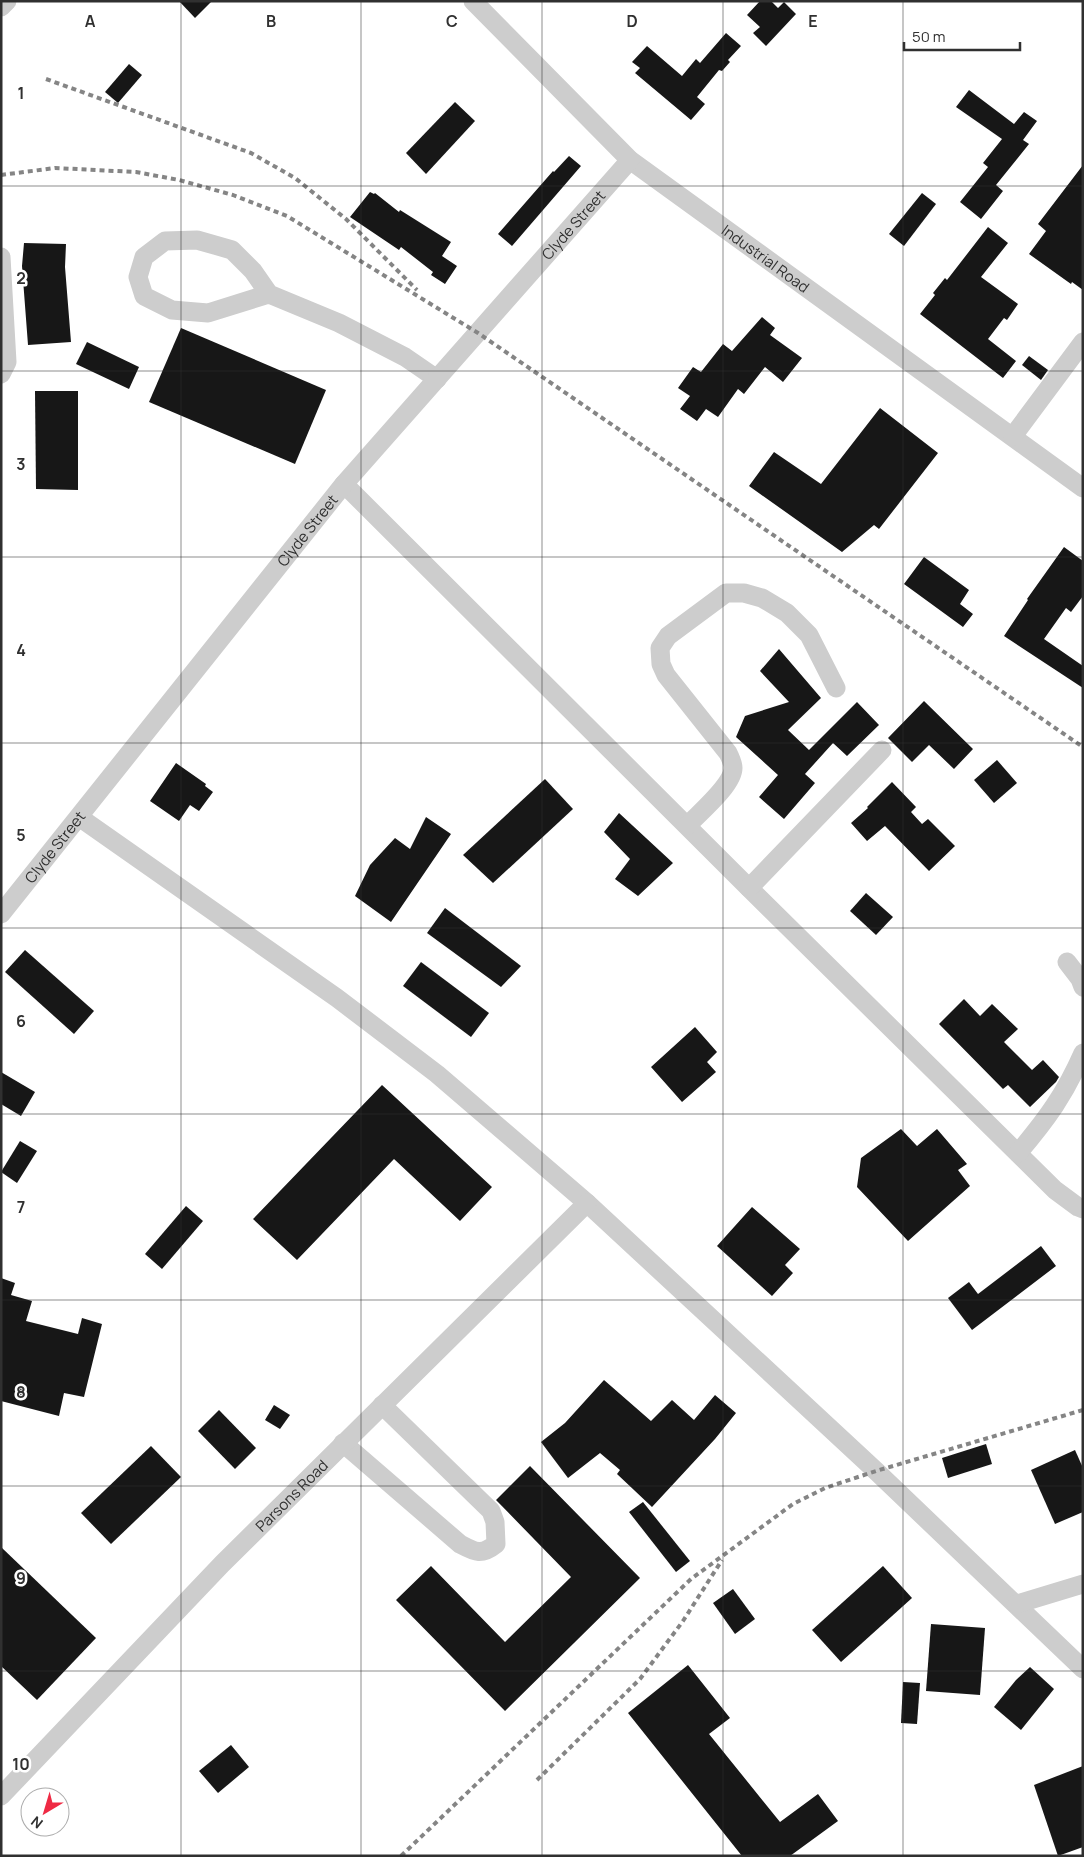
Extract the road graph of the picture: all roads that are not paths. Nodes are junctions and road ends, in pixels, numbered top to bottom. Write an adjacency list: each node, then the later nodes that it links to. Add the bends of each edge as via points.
1 (8, 1): 3 (street)
2 (480, 3): 4 (street, Industrial Road)
3 (1, 8)
4 (630, 160): 9 (street, Clyde Street); 10 (street, Industrial Road)
5 (1, 257): 8 (street, via 7,362)
6 (269, 294): 6 (street, via 253,271 232,250 197,240 165,241 144,258 138,277 144,296 172,310 208,313); 9 (street, via 339,323 405,357)
7 (1083, 342): 10 (street)
8 (1, 374)
9 (437, 379): 11 (street, Clyde Street)
10 (1013, 436): 12 (street, Industrial Road)
11 (344, 484): 15 (street, Clyde Street); 16 (street)
12 (1083, 488)
13 (836, 688): 16 (street, via 809,635 787,613 762,598 744,593 726,594 668,636 660,648 666,675 728,753 734,766 726,784)
14 (882, 750): 17 (street)
15 (80, 817): 18 (street, Clyde Street); 23 (street, via 328,992 437,1074)
16 (688, 825): 17 (street)
17 (749, 888): 22 (street)
18 (1, 914)
19 (1067, 962): 20 (street)
20 (1083, 987)
21 (1083, 1053): 22 (street, via 1057,1104)
22 (1018, 1153): 24 (street, via 1055,1190)
23 (587, 1203): 25 (street, Parsons Road); 28 (street)
24 (1083, 1208)
25 (382, 1405): 26 (street, Parsons Road); 26 (street, via 491,1511 496,1544 487,1551 475,1552 460,1544)
26 (343, 1443): 30 (street, Parsons Road, via 222,1564)
27 (1083, 1584): 28 (street)
28 (1017, 1604): 29 (street)
29 (1083, 1669)
30 (1, 1796)

